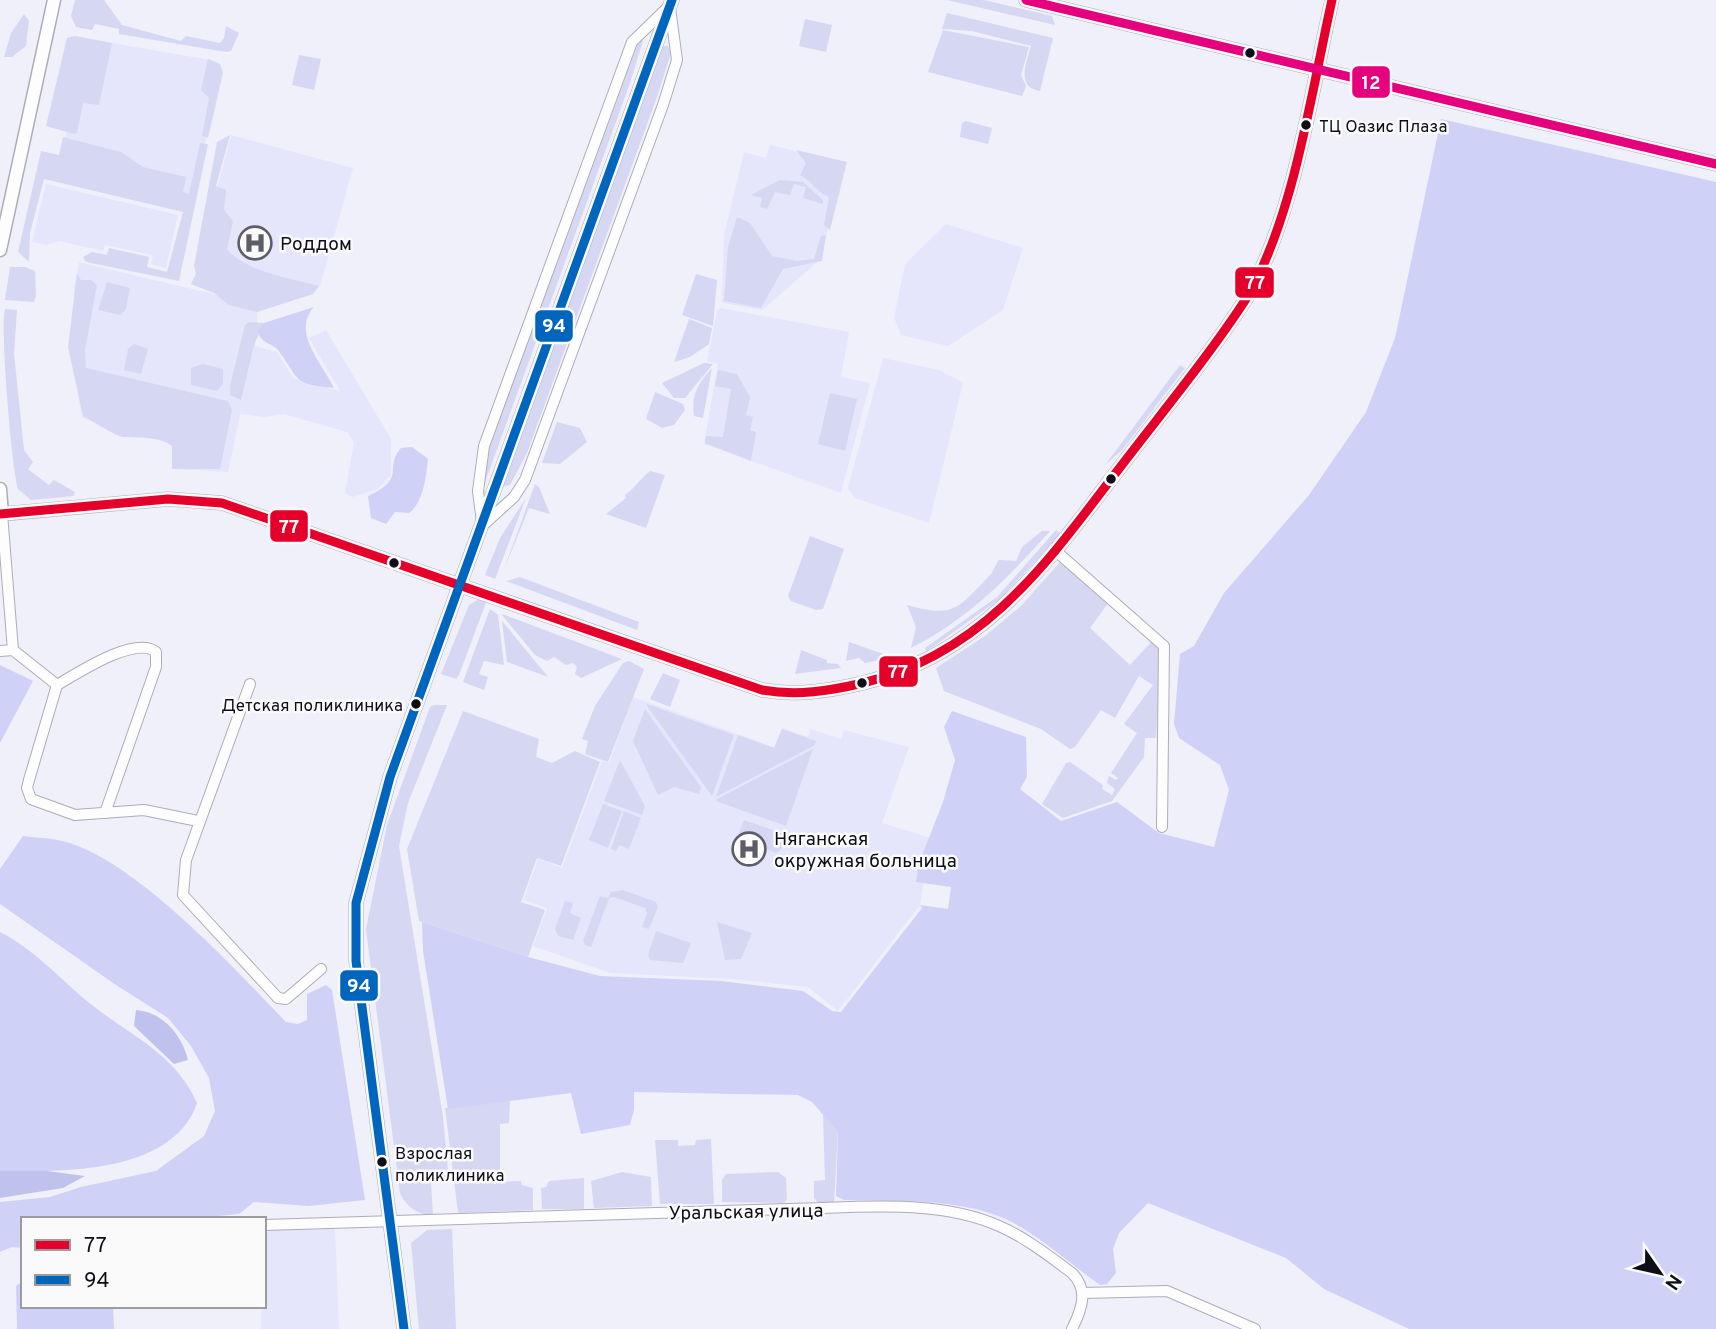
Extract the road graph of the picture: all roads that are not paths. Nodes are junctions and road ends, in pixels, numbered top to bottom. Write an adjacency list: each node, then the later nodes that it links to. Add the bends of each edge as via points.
1 (54, 0): 7 (main road)
2 (1026, 0): 5 (main road)
3 (1332, 0): 5 (main road)
4 (671, 2): 10 (main road); 10 (street, via 632,42 484,446 479,471); 10 (street, via 677,60 637,180 525,480)
5 (1316, 70): 6 (main road); 11 (main road, via 1289,187 1261,272 1219,338)
6 (1716, 164)
7 (0, 250)
8 (0, 489): 9 (main road)
9 (1, 514): 12 (main road, via 168,499 210,501); 13 (street)
10 (482, 526): 12 (main road)
11 (1057, 552): 12 (main road, via 995,615 929,659 876,680 804,693 733,682); 19 (street, via 1164,646)
12 (461, 584): 21 (main road, via 390,777 356,903 356,961)
13 (13, 650): 14 (street); 16 (street)
14 (0, 651)
15 (250, 684): 18 (street)
16 (57, 685): 17 (street, via 28,795 75,815); 17 (street, via 122,651 141,647 156,652 156,667)
17 (105, 813): 18 (street, via 153,811)
18 (198, 821): 20 (street, via 183,870 183,895 278,998 286,999)
19 (1162, 827)
20 (321, 969)
21 (391, 1219): 22 (street, Уральская улица); 23 (street, Уральская улица, via 927,1210 999,1226 1032,1245); 24 (main road)
22 (266, 1225)
23 (1082, 1288): 25 (street, via 1083,1301); 26 (street, via 1167,1291)
24 (404, 1329)
25 (1072, 1329)
26 (1255, 1329)

